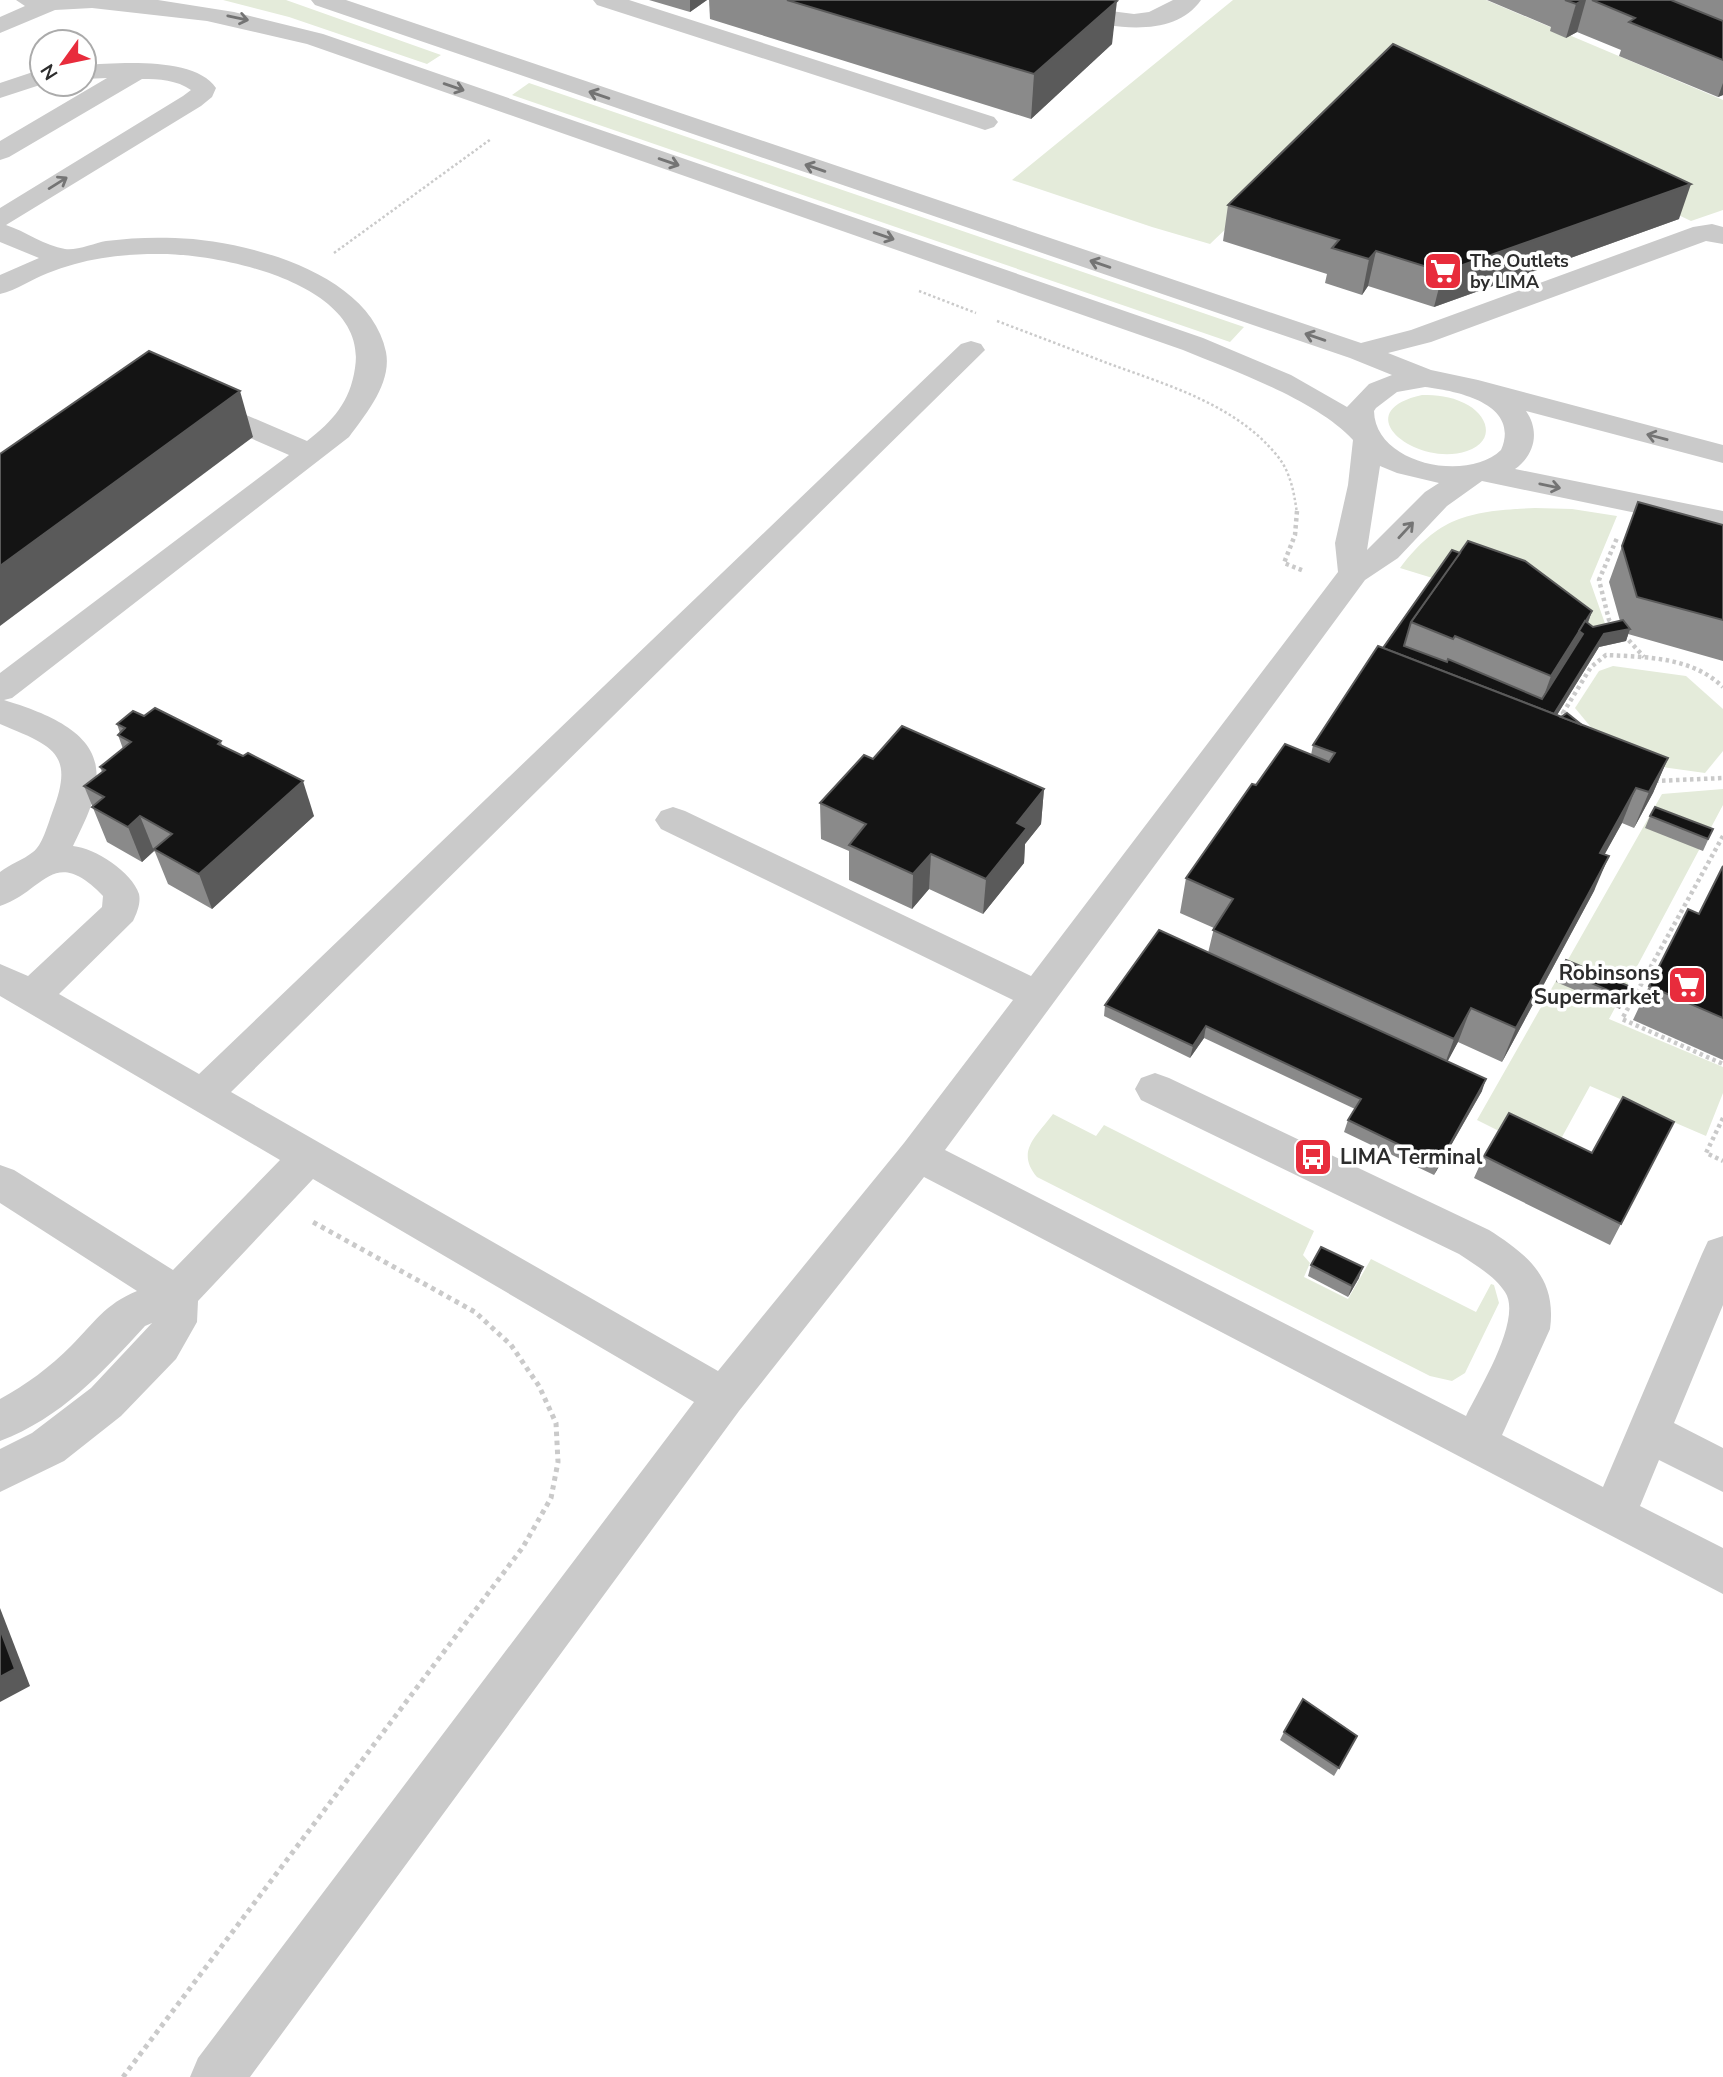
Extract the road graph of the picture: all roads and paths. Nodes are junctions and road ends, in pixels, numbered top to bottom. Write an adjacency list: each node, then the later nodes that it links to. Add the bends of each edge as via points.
1 (323, 0): 27 (street, one-way to 1)
2 (605, 0): 9 (street)
3 (1037, 0): 4 (street, via 1124,22 1170,12)
4 (1189, 0)
5 (102, 1): 6 (street); 31 (street, one-way to 31, via 214,13 315,39 1193,344 1274,377 1333,410)
6 (40, 2): 8 (street)
7 (712, 6): 9 (street)
8 (0, 26)
9 (685, 26): 14 (street)
10 (138, 71): 11 (street); 16 (street); 17 (street, one-way to 10, via 203,92 200,83 187,77)
11 (98, 72)
12 (28, 81): 13 (street)
13 (0, 90)
14 (985, 122)
15 (497, 136): 23 (path)
16 (0, 152)
17 (0, 219)
18 (0, 232): 21 (street)
19 (1723, 236): 27 (street, via 1702,233 1421,336)
20 (0, 259): 22 (street)
21 (65, 259): 22 (street); 23 (street, via 120,248 178,246 242,254)
22 (27, 272): 24 (street)
23 (302, 276): 32 (street, via 355,313 373,351 372,372 356,411)
24 (0, 286)
25 (908, 286): 37 (path, via 1192,395 1238,420 1268,445 1287,471 1295,495 1298,518 1284,563)
26 (971, 350): 53 (street)
27 (1360, 352): 28 (street)
28 (1425, 378): 29 (street, via 1455,381); 31 (street, via 1394,382 1370,394 1359,411)
29 (1483, 391): 33 (street, one-way to 29); 34 (street, via 1506,406 1520,425 1520,444 1507,461)
30 (180, 397): 32 (street)
31 (1364, 436): 34 (street, via 1379,453 1409,468 1447,475); 37 (street, via 1363,485)
32 (312, 454): 40 (street)
33 (1723, 454)
34 (1478, 472): 35 (street, one-way to 35); 37 (street, one-way to 34, via 1387,551 1436,499)
35 (1649, 506): 36 (street); 38 (path, via 1640,528 1623,524 1599,580 1609,620)
36 (1723, 521)
37 (1349, 580): 50 (street)
38 (1645, 657): 39 (path, via 1711,674); 42 (path, via 1606,655 1591,667 1563,713)
39 (1722, 684)
40 (0, 690)
41 (0, 711): 47 (street, via 68,744 81,767 80,782)
42 (1572, 723)
43 (1723, 778): 44 (path)
44 (1652, 781)
45 (673, 820): 50 (street)
46 (1723, 836): 51 (path, via 1622,1019)
47 (49, 860): 48 (street); 49 (street, via 77,859 96,869 121,895 120,911)
48 (0, 892)
49 (16, 987): 53 (street)
50 (1039, 996): 55 (street)
51 (1723, 1064)
52 (1155, 1089): 66 (street, via 1474,1242 1509,1267 1532,1297 1534,1310)
53 (203, 1095): 56 (street)
54 (1723, 1118): 57 (path, via 1706,1153)
55 (918, 1155): 63 (street); 66 (street)
56 (310, 1156): 59 (street); 63 (street)
57 (1723, 1161)
58 (0, 1182): 61 (street)
59 (271, 1198): 61 (street); 71 (path, via 475,1312 511,1345 556,1423 558,1462 551,1498 523,1547)
60 (1723, 1254): 62 (street)
61 (177, 1294): 64 (street, via 130,1313 56,1387); 67 (street, via 176,1322 162,1346 106,1402 48,1447)
62 (1710, 1324): 65 (street)
63 (724, 1396): 72 (street)
64 (0, 1421)
65 (1649, 1432): 68 (street); 69 (street)
66 (1476, 1442): 69 (street)
67 (0, 1471)
68 (1723, 1471)
69 (1614, 1514): 70 (street)
70 (1723, 1572)
71 (123, 2077)
72 (217, 2077)

